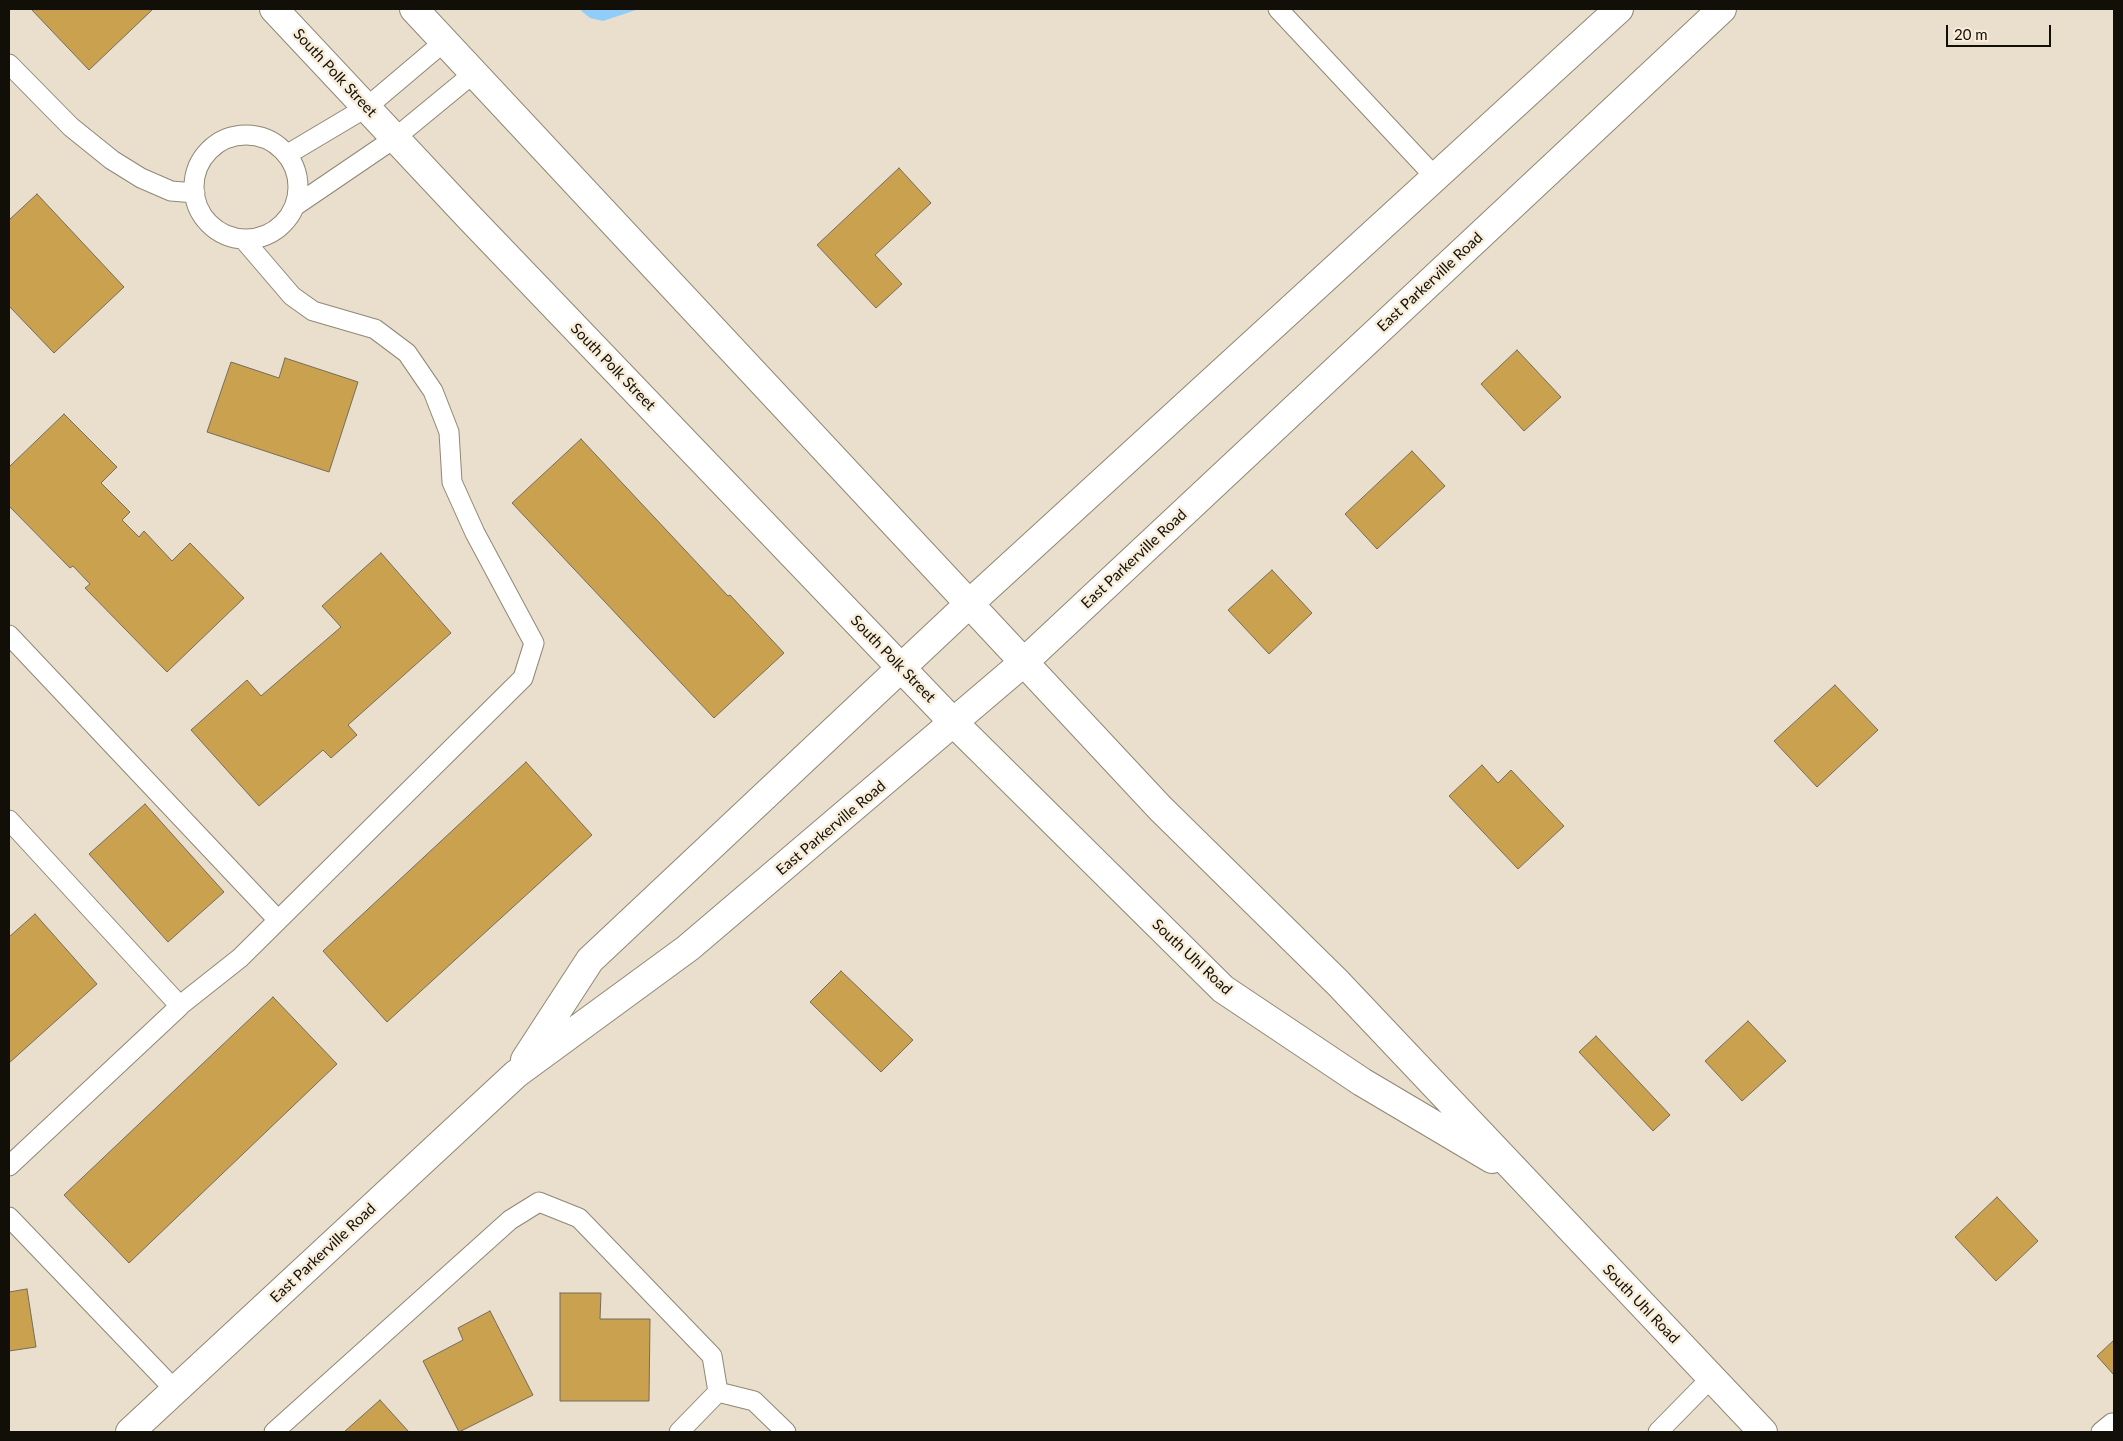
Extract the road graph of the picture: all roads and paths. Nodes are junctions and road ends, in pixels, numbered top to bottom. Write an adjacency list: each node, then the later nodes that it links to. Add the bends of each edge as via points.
1 (274, 9): 9 (main road, South Polk Street)
2 (414, 9): 6 (main road)
3 (1278, 9): 12 (lane)
4 (1619, 9): 12 (main road, East Parkerville Road)
5 (1722, 9): 18 (main road, East Parkerville Road)
6 (445, 41): 8 (main road); 9 (lane)
7 (9, 64): 13 (lane, via 71,127 112,160 141,178 171,190)
8 (474, 72): 10 (lane); 16 (main road)
9 (367, 107): 10 (main road, South Polk Street); 11 (lane)
10 (395, 138): 14 (lane); 19 (main road, South Polk Street)
11 (288, 154): 13 (lane, via 258,135 222,140 208,151 198,166); 14 (lane, via 300,185)
12 (1436, 178): 16 (main road, East Parkerville Road)
13 (195, 192): 15 (lane, via 195,201 202,216 213,228 228,237)
14 (295, 206): 15 (lane, via 290,217 277,230 262,238)
15 (244, 240): 22 (lane, via 292,296 313,311 375,329 407,353 433,391 449,432 452,482 475,533 534,643 523,678)
16 (970, 604): 18 (main road); 19 (main road, East Parkerville Road)
17 (9, 635): 22 (lane)
18 (1024, 662): 20 (main road, East Parkerville Road); 26 (main road, South Uhl Road, via 1160,808 1338,983)
19 (901, 668): 20 (main road, South Polk Street); 24 (main road, East Parkerville Road, via 590,960)
20 (954, 723): 24 (main road, East Parkerville Road, via 688,948); 26 (main road, South Uhl Road, via 1223,989 1362,1082)
21 (9, 820): 23 (lane)
22 (278, 920): 23 (lane, via 240,958)
23 (178, 1007): 25 (lane)
24 (516, 1074): 29 (main road, East Parkerville Road)
25 (9, 1166)
26 (1519, 1175): 28 (main road, South Uhl Road)
27 (9, 1216): 29 (lane)
28 (1711, 1378): 35 (lane); 36 (main road, South Uhl Road)
29 (175, 1390): 31 (main road, East Parkerville Road)
30 (718, 1392): 32 (lane, via 712,1356 578,1218 539,1202 503,1227); 33 (lane); 34 (lane, via 754,1400)
31 (130, 1432)
32 (274, 1432)
33 (679, 1432)
34 (786, 1432)
35 (1658, 1432)
36 (1763, 1432)

